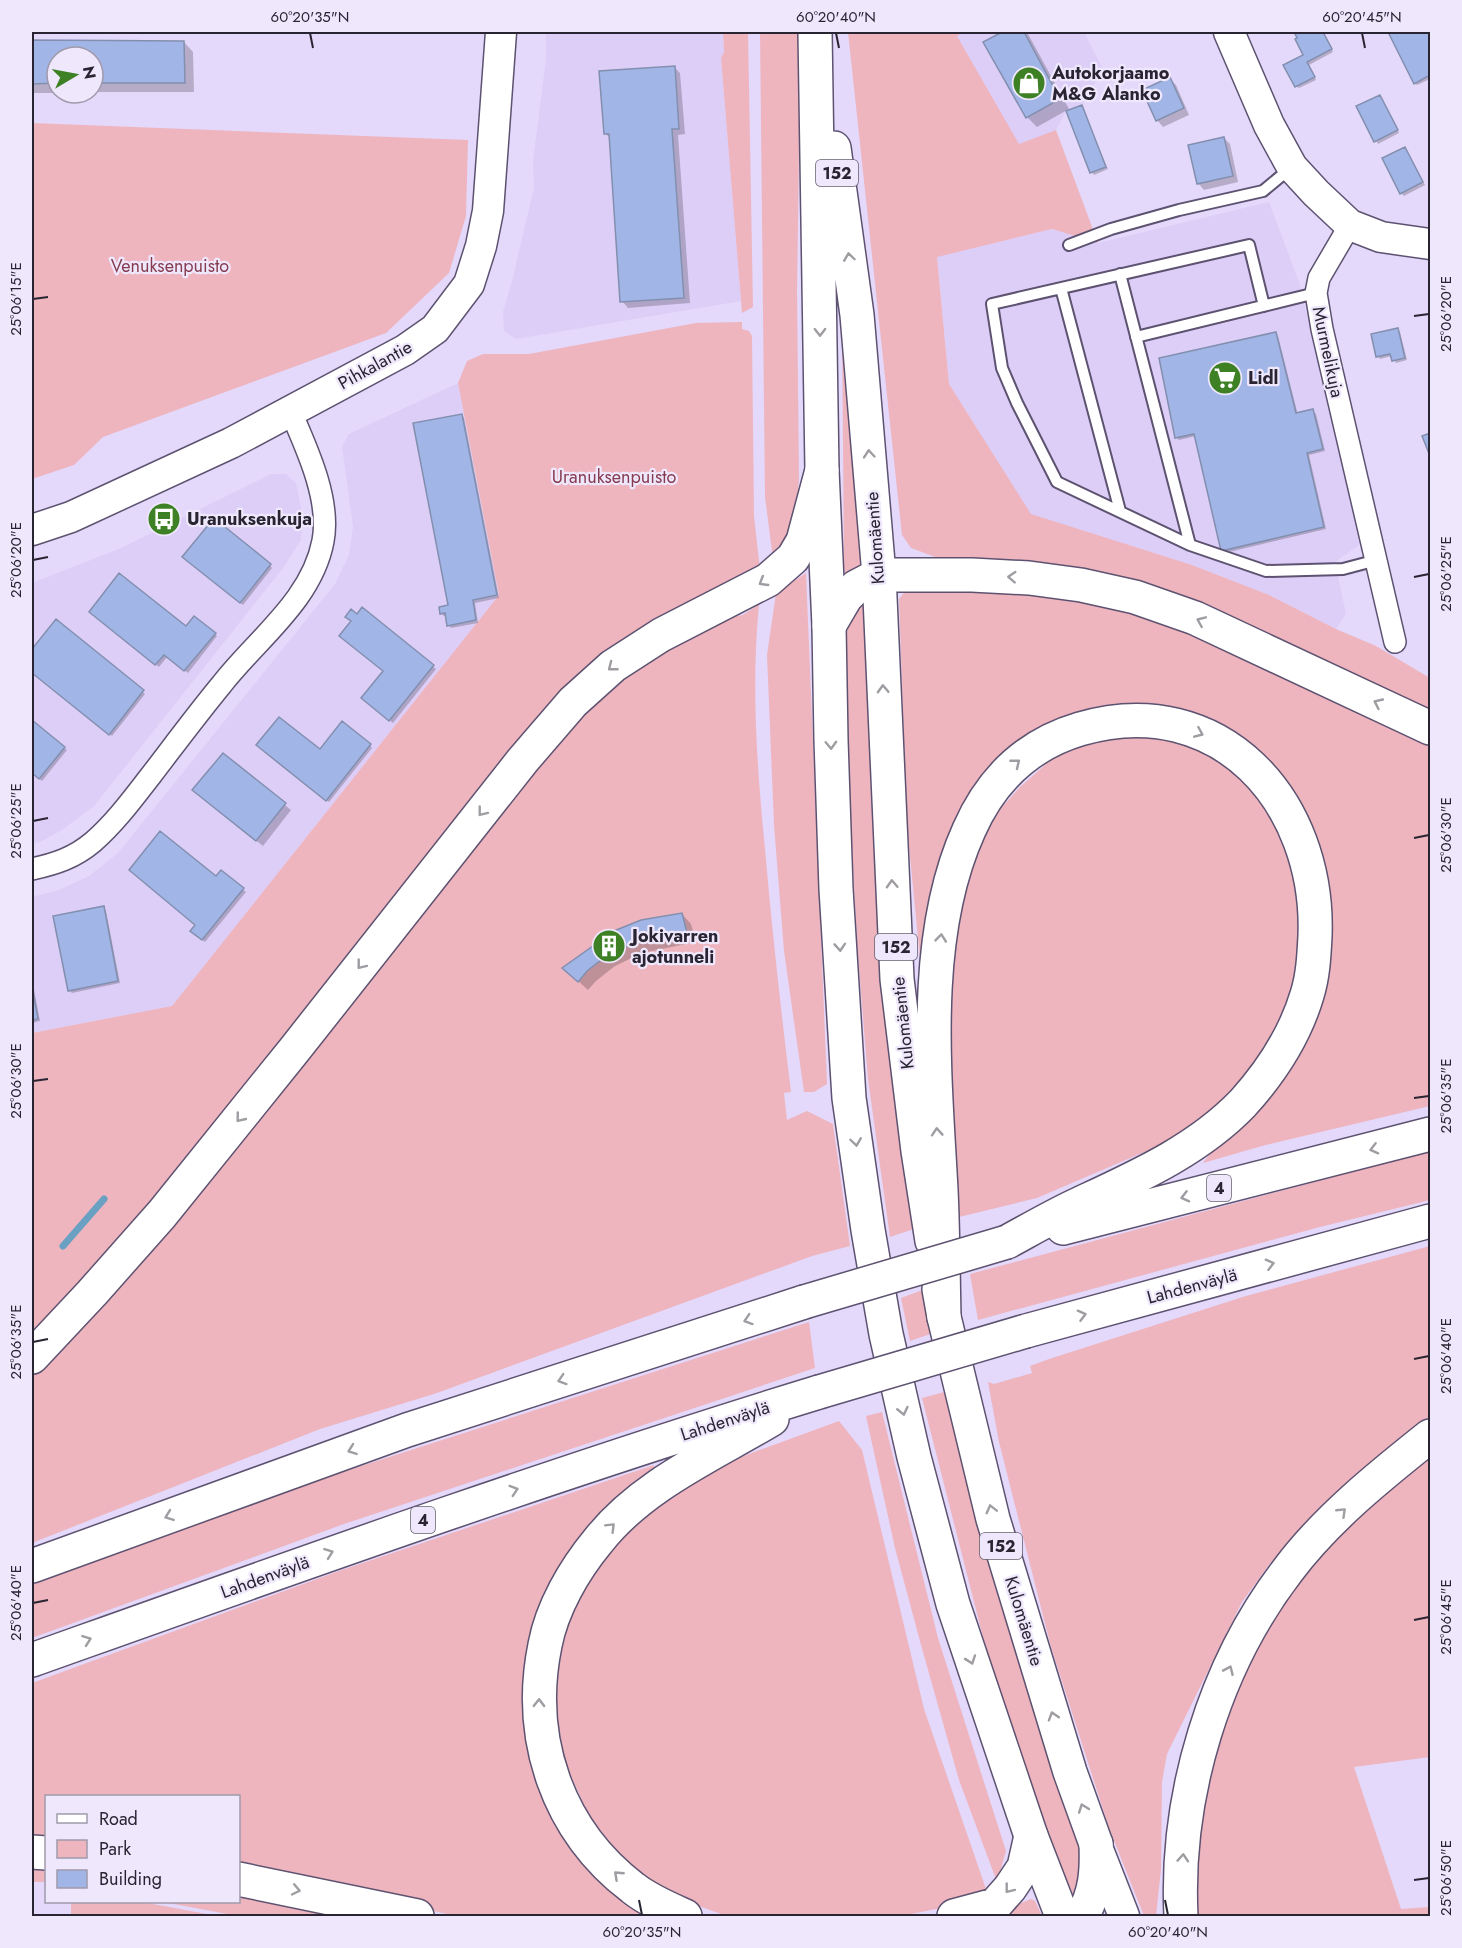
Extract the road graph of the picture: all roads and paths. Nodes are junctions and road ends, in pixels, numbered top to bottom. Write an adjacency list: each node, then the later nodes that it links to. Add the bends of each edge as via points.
1 (501, 32): 13 (street, Pihkalantie, via 489,211 469,284 435,329 405,350)
2 (816, 32): 14 (main road, Kulomäentie / 152, one-way to 14); 19 (main road, Kulomäentie / 152, one-way to 2, via 857,315)
3 (1229, 32): 4 (street, via 1269,125)
4 (1292, 167): 5 (street); 7 (lane, via 1263,191 1179,210)
5 (1350, 225): 6 (street, via 1381,237); 10 (street, Murmelikuja, via 1319,278)
6 (1431, 244)
7 (1069, 245)
8 (1120, 274): 9 (lane); 11 (lane, via 1249,245); 12 (lane)
9 (1061, 288): 15 (lane); 15 (lane, via 992,304 1002,368 1057,482)
10 (1316, 293): 11 (lane); 18 (street, Murmelikuja)
11 (1264, 306): 12 (lane)
12 (1136, 337): 17 (lane)
13 (290, 410): 16 (street, Pihkalantie, via 176,470); 23 (street, via 312,462 323,514 324,539 315,568 291,606 224,681 121,814 92,843 62,863)
14 (822, 470): 20 (main road, Kulomäentie / 152); 28 (main road, one-way to 28, via 803,541 793,558 768,580 661,635 613,666 573,702 162,1214)
15 (1120, 511): 17 (lane)
16 (32, 530)
17 (1190, 545): 18 (lane, via 1266,571 1343,569)
18 (1378, 560): 21 (street, Murmelikuja)
19 (879, 575): 20 (main road, via 846,597); 22 (main road, one-way to 19, via 1243,639 1135,597 1029,578); 27 (main road, Kulomäentie / 152, one-way to 19, via 897,979)
20 (829, 626): 33 (main road, Kulomäentie / 152, one-way to 33, via 836,889 849,1098 868,1230 911,1446 953,1604)
21 (1395, 642)
22 (1431, 728)
23 (32, 869)
24 (1431, 1134): 26 (main road, 4, one-way to 26)
25 (1431, 1221): 29 (main road, Lahdenväylä / 4, one-way to 25, bridge, via 1026,1331)
26 (1007, 1242): 27 (main road, one-way to 26, via 936,982 952,873 967,833 1001,776 1045,743 1095,725 1144,719 1199,732 1252,765 1272,788 1297,834 1311,874 1316,912 1314,962 1307,995 1293,1032 1274,1064 1242,1103 1212,1130 1167,1160); 31 (main road, 4, one-way to 31, bridge, via 804,1302 407,1430)
27 (944, 1317): 34 (main road, Kulomäentie / 152, one-way to 27, via 1070,1772 993,1519)
28 (32, 1358)
29 (819, 1392): 32 (main road, Lahdenväylä / 4, one-way to 29, via 395,1530); 37 (main road, one-way to 29, via 633,1888 598,1857 569,1816 554,1784 538,1708 545,1644 574,1575 599,1539 628,1511 671,1477)
30 (1431, 1436): 42 (main road, one-way to 30, via 1184,1838 1206,1726 1256,1617 1288,1569 1325,1528 1375,1480)
31 (32, 1566)
32 (32, 1660)
33 (1031, 1836): 38 (main road, one-way to 38, via 1024,1867 995,1905); 39 (main road, Kulomäentie / 152)
34 (1096, 1844): 40 (main road, via 1097,1876); 41 (street, Kulomäentie / 152)
35 (240, 1879): 36 (main road, one-way to 36)
36 (417, 1917)
37 (685, 1917)
38 (954, 1917)
39 (1062, 1917)
40 (1082, 1917)
41 (1124, 1917)
42 (1182, 1917)

